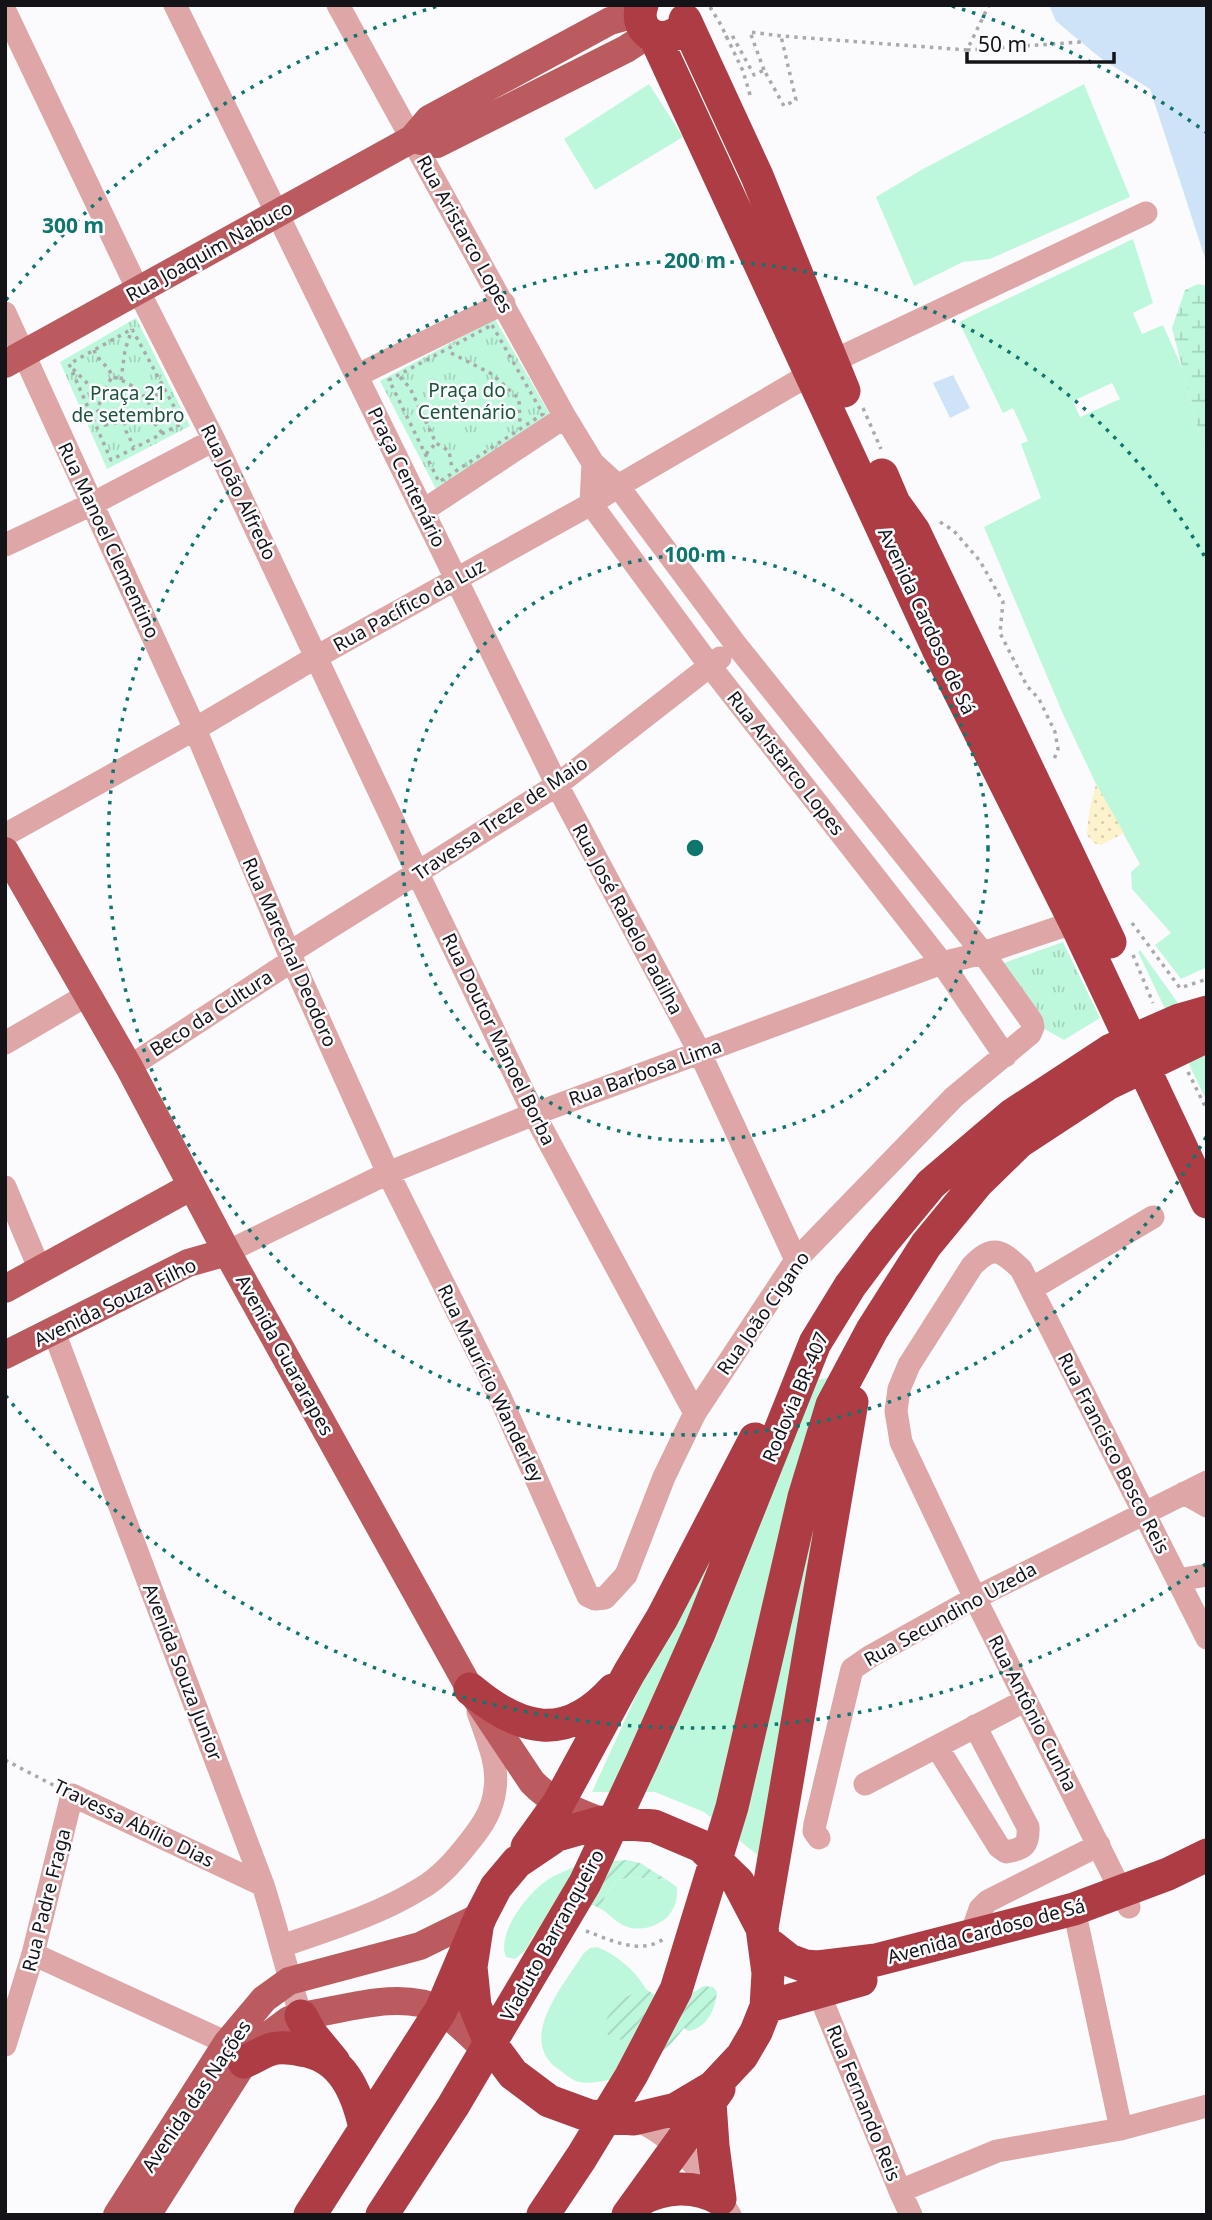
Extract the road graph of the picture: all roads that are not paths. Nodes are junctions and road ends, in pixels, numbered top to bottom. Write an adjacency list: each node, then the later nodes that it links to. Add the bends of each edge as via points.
1 (175, 5): 7 (street, Praça Centenário)
2 (338, 5): 6 (street, Rua Aristarco Lopes)
3 (5, 11): 9 (street, Rua João Alfredo)
4 (684, 13): 5 (highway, via 679,32 668,38); 13 (highway, Avenida Cardoso de Sá, via 757,176)
5 (644, 17): 6 (main road, Rua Joaquim Nabuco, via 610,21 429,119); 13 (highway, Avenida Cardoso de Sá)
6 (412, 139): 7 (main road, Rua Joaquim Nabuco); 10 (street, Rua Aristarco Lopes)
7 (277, 212): 9 (main road, Rua Joaquim Nabuco); 14 (street, Praça Centenário)
8 (1146, 213): 13 (street, Rua Pacífico da Luz)
9 (138, 290): 12 (main road, Rua Joaquim Nabuco); 16 (street, Rua João Alfredo)
10 (504, 303): 14 (street); 15 (street, Rua Aristarco Lopes)
11 (5, 313): 12 (street, Rua Manoel Clementino)
12 (15, 358): 19 (street, Rua Manoel Clementino)
13 (822, 367): 18 (street, Rua Pacífico da Luz); 32 (highway, Avenida Cardoso de Sá, via 940,650); 46 (highway, Avenida Cardoso de Sá, via 894,503 914,531 1196,1106)
14 (358, 375): 21 (street, Praça Centenário)
15 (565, 417): 17 (street, Rua Aristarco Lopes); 21 (street)
16 (214, 440): 19 (street); 25 (street, Rua João Alfredo)
17 (593, 463): 18 (street, Rua Aristarco Lopes); 20 (street)
18 (618, 486): 20 (street, Rua Pacífico da Luz); 24 (street, Rua Aristarco Lopes)
19 (92, 504): 22 (street); 27 (street, Rua Manoel Clementino)
20 (591, 504): 23 (street, Rua Pacífico da Luz); 26 (street, Rua Aristarco Lopes)
21 (424, 510): 23 (street, Praça Centenário)
22 (5, 545)
23 (456, 579): 25 (street, Rua Pacífico da Luz); 28 (street, Rua José Rabelo Padilha)
24 (737, 646): 26 (street, Travessa Treze de Maio); 33 (street, Rua Aristarco Lopes)
25 (318, 656): 27 (street, Rua Pacífico da Luz); 31 (street, Rua Doutor Manoel Borba)
26 (710, 666): 28 (street, Travessa Treze de Maio); 35 (street, Rua Aristarco Lopes)
27 (195, 729): 29 (street, Rua Pacífico da Luz); 34 (street, Rua Marechal Deodoro)
28 (557, 785): 31 (street, Travessa Treze de Maio); 41 (street, Rua José Rabelo Padilha)
29 (5, 835)
30 (5, 852): 36 (main road, Avenida Guararapes)
31 (418, 874): 34 (street, Travessa Treze de Maio); 45 (street, Rua Doutor Manoel Borba)
32 (1075, 922): 33 (street, Rua Barbosa Lima); 50 (highway, Avenida Cardoso de Sá)
33 (983, 953): 35 (street, Rua Barbosa Lima); 38 (street, Rua Aristarco Lopes, via 1032,1022)
34 (291, 956): 44 (street, Beco da Cultura); 47 (street, Rua Marechal Deodoro)
35 (943, 963): 41 (street, Rua Barbosa Lima); 42 (street, Rua Aristarco Lopes)
36 (87, 995): 40 (street); 44 (main road, Avenida Guararapes)
37 (1207, 1012): 43 (highway, via 1179,1020)
38 (1030, 1034): 42 (street, Rua João Cigano)
39 (1207, 1035): 43 (highway)
40 (5, 1043)
41 (699, 1053): 45 (street, Rua Barbosa Lima); 53 (street, Rua José Rabelo Padilha)
42 (1005, 1056): 53 (street, Rua João Cigano, via 954,1097)
43 (1118, 1062): 57 (highway, Rodovia BR-407, via 1019,1142 977,1183 926,1245); 59 (highway, Rodovia BR-407, via 1012,1115 931,1184 850,1286)
44 (129, 1066): 48 (main road, Avenida Guararapes)
45 (534, 1114): 47 (street, Rua Barbosa Lima); 61 (street, Rua Doutor Manoel Borba)
46 (1207, 1148)
47 (388, 1173): 52 (street, Rua Barbosa Lima); 68 (street, Rua Maurício Wanderley, via 500,1397)
48 (192, 1186): 52 (main road, Avenida Guararapes); 54 (main road)
49 (5, 1187): 54 (street)
50 (1207, 1202)
51 (1153, 1217): 55 (street)
52 (227, 1252): 58 (main road, Avenida Souza Filho, via 188,1263); 72 (main road, Avenida Guararapes)
53 (796, 1259): 61 (street, Rua João Cigano)
54 (40, 1270): 56 (main road)
55 (1026, 1279): 65 (street, Rua Francisco Bosco Reis); 69 (street, Rua Antônio Cunha, via 1007,1256 994,1251 982,1255 909,1365 895,1411 901,1442)
56 (5, 1289)
57 (872, 1330): 90 (highway, via 850,1409); 117 (highway, Rodovia BR-407, via 832,1405 804,1497 732,1807 676,1990 631,2076)
58 (54, 1332): 60 (main road, Avenida Souza Filho); 86 (street, Avenida Souza Junior)
59 (815, 1343): 71 (highway, via 781,1385 732,1486); 76 (highway, Rodovia BR-407, via 700,1631)
60 (5, 1355)
61 (695, 1413): 68 (street, Rua João Cigano, via 626,1575 605,1598)
62 (1207, 1482): 63 (street, Rua Secundino Uzeda)
63 (1184, 1493): 64 (street); 65 (street, Rua Secundino Uzeda)
64 (1207, 1506)
65 (1144, 1512): 67 (street, Rua Francisco Bosco Reis); 69 (street, Rua Secundino Uzeda)
66 (1207, 1575): 67 (street)
67 (1178, 1580): 70 (street, Rua Francisco Bosco Reis)
68 (588, 1596)
69 (975, 1598): 73 (street, Rua Antônio Cunha); 81 (street, Rua Secundino Uzeda, via 852,1669 814,1824)
70 (1207, 1638)
71 (629, 1673): 72 (highway, via 588,1714 548,1726 509,1716); 79 (highway)
72 (470, 1689): 79 (main road, Avenida Guararapes, via 532,1782); 92 (street, via 496,1787 481,1828 421,1889)
73 (1026, 1700): 74 (street); 82 (street, Rua Antônio Cunha)
74 (975, 1726): 75 (street); 75 (street, via 1028,1827 1029,1838 1017,1850 1006,1852 999,1847)
75 (937, 1747): 77 (street)
76 (642, 1761): 116 (highway, Viaduto Barranqueiro, via 584,1884 453,2106)
77 (865, 1784)
78 (72, 1795): 86 (street, Travessa Abílio Dias); 93 (street, Rua Padre Fraga)
79 (558, 1804): 80 (main road, Avenida Guararapes); 84 (highway)
80 (603, 1822): 84 (highway, via 556,1835); 90 (highway, via 654,1826 701,1846 738,1882)
81 (819, 1838)
82 (1099, 1845): 87 (street, Rua Antônio Cunha); 91 (street, via 988,1901)
83 (1207, 1855): 87 (highway, Avenida Cardoso de Sá)
84 (517, 1862): 89 (highway, via 496,1887)
85 (1207, 1874): 87 (highway, Avenida Cardoso de Sá)
86 (263, 1885): 92 (street, Avenida Souza Junior)
87 (1126, 1900): 88 (highway, Avenida Cardoso de Sá)
88 (1075, 1918): 91 (highway, Avenida Cardoso de Sá); 95 (highway, Avenida Cardoso de Sá); 108 (street)
89 (479, 1922): 94 (main road, Avenida das Nações, via 420,1946); 97 (highway); 103 (highway, via 471,1967 475,2006 490,2043)
90 (763, 1934): 91 (highway, Avenida Cardoso de Sá, via 789,1960 818,1968 876,1960); 96 (highway)
91 (971, 1935)
92 (282, 1946): 94 (street, Avenida Souza Junior)
93 (33, 1954): 99 (street, Rua Padre Fraga); 100 (street)
94 (289, 1981): 98 (street, Avenida Souza Junior); 100 (main road, Avenida das Nações, via 264,1998)
95 (818, 1991): 96 (highway, Avenida Cardoso de Sá); 110 (street, Rua Fernando Reis)
96 (766, 2007): 101 (highway)
97 (441, 2010): 98 (main road, Avenida das Nações, via 408,2000); 103 (main road, Avenida das Nações); 107 (highway)
98 (300, 2016): 100 (main road, Avenida das Nações); 102 (highway)
99 (5, 2045)
100 (236, 2053): 102 (highway, via 307,2050); 113 (main road, Avenida das Nações); 114 (main road, Avenida das Nações)
101 (742, 2056): 104 (highway); 106 (highway, via 713,2087 676,2109)
102 (334, 2062): 107 (highway, via 351,2084)
103 (513, 2074): 106 (highway, via 549,2101 590,2116)
104 (710, 2102): 109 (highway); 111 (highway)
105 (1207, 2106): 108 (street)
106 (634, 2119): 109 (street)
107 (365, 2128): 115 (highway)
108 (1121, 2129): 110 (street, via 997,2151)
109 (677, 2147): 111 (street); 112 (highway)
110 (900, 2191): 118 (street, Rua Fernando Reis)
111 (725, 2207): 112 (highway, via 709,2193 677,2189 658,2192)
112 (634, 2208)
113 (120, 2214)
114 (147, 2215)
115 (310, 2215)
116 (382, 2215)
117 (543, 2215)
118 (911, 2215)

